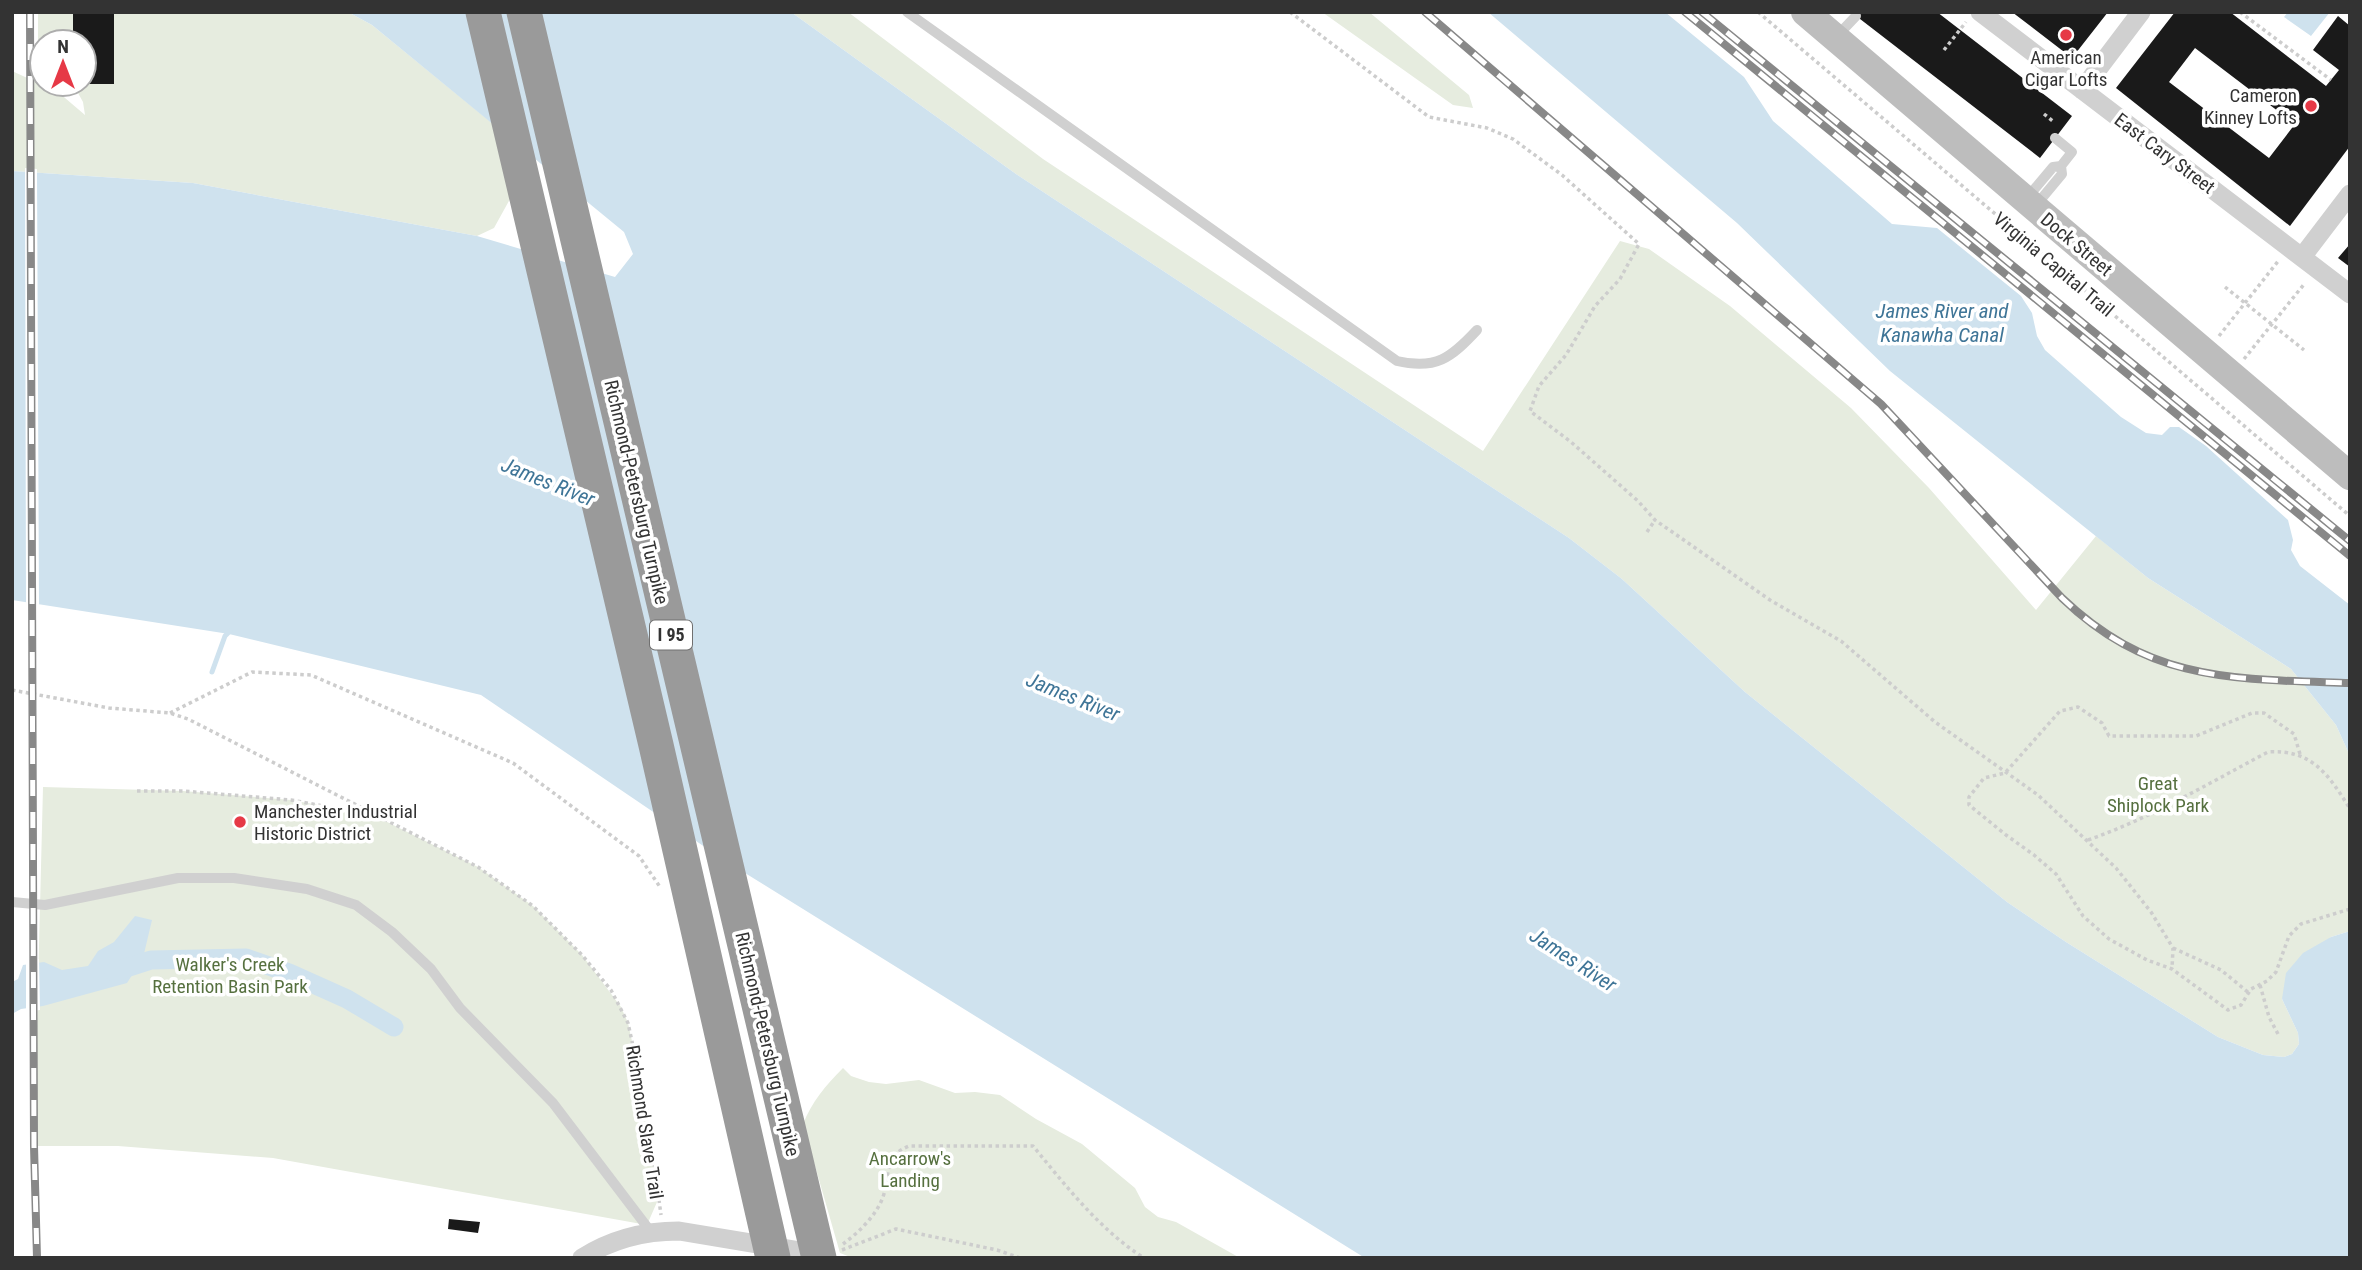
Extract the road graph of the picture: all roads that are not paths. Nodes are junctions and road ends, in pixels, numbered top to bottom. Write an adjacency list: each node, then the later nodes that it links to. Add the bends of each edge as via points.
1 (483, 12): 21 (highway, Richmond-Petersburg Turnpike / I 95, bridge)
2 (524, 12): 19 (highway, Richmond-Petersburg Turnpike / I 95, bridge, via 624,440)
3 (907, 12): 15 (lane, via 1397,360 1435,363 1455,354)
4 (1805, 12): 8 (main road, Dock Street)
5 (1980, 12): 9 (street, East Cary Street)
6 (2141, 12): 9 (street)
7 (1856, 16): 8 (lane)
8 (1835, 38): 12 (main road, Dock Street)
9 (2082, 90): 13 (street, East Cary Street)
10 (2055, 138): 12 (lane, via 2072,152 2061,166 2053,167)
11 (2350, 194): 13 (street)
12 (2030, 204): 16 (main road, Dock Street)
13 (2302, 257): 14 (street, East Cary Street)
14 (2350, 294)
15 (1477, 330)
16 (2350, 476)
17 (12, 902): 18 (lane, via 45,905 178,878 234,878 307,889 356,905 431,970 460,1008 553,1102)
18 (658, 1231): 19 (street); 20 (street, via 614,1241)
19 (826, 1257)
20 (582, 1258)
21 (773, 1258)

